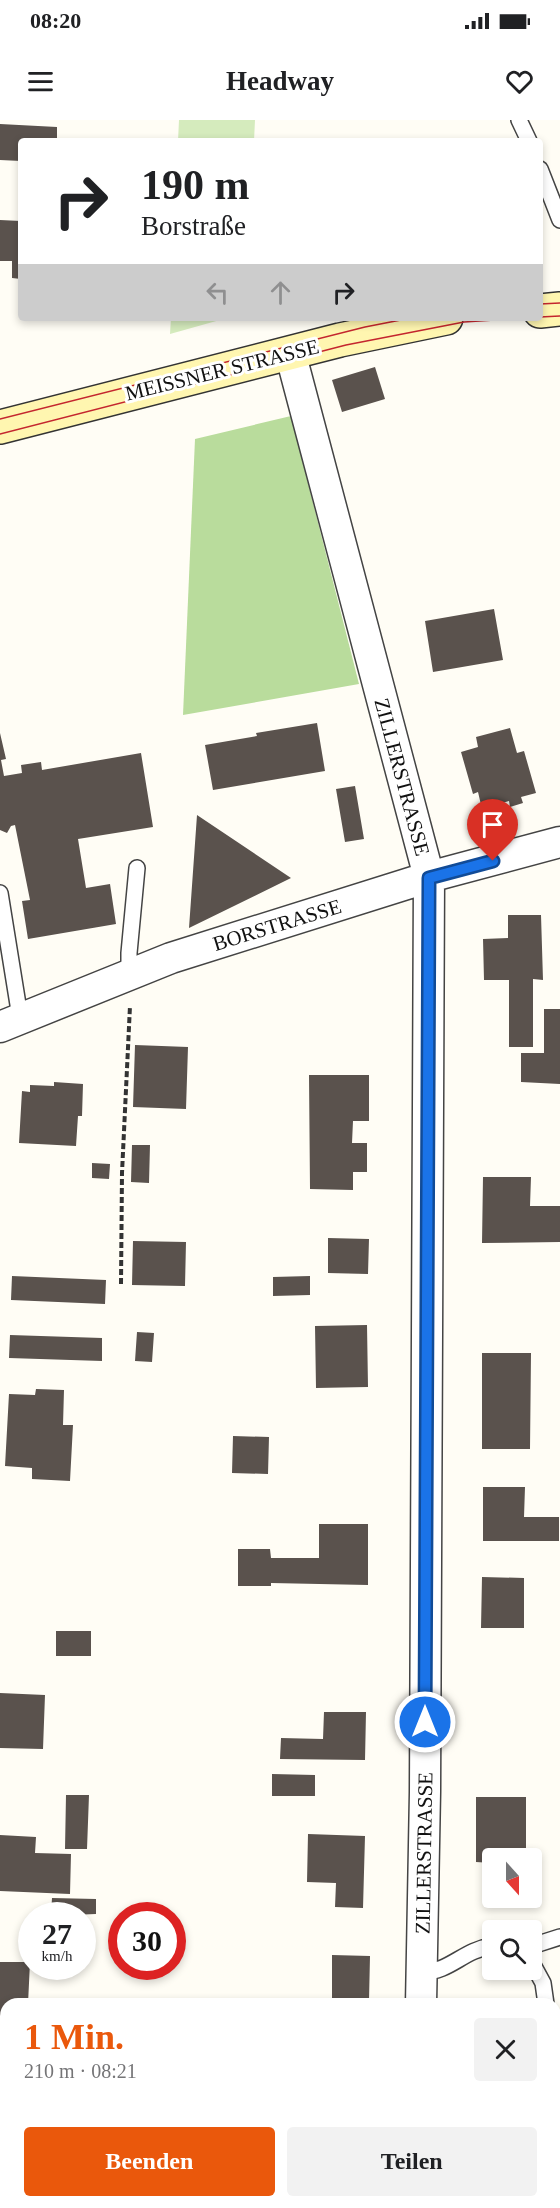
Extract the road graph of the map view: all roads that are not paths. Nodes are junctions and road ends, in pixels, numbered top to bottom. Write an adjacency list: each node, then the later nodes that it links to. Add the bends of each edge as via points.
1 (519, 120): 2 (lane)
2 (528, 138)
3 (543, 177): 4 (lane)
4 (560, 220)
5 (560, 309): 6 (main road)
6 (543, 310)
7 (430, 321): 8 (main road, MEISSNER STRASSE)
8 (290, 352): 9 (main road, MEISSNER STRASSE); 12 (street, ZILLERSTRASSE)
9 (0, 427)
10 (560, 842): 12 (street, BORSTRASSE)
11 (138, 868): 14 (lane)
12 (429, 878): 14 (street, BORSTRASSE, via 171,958); 19 (street, ZILLERSTRASSE)
13 (0, 892): 15 (lane)
14 (126, 976): 15 (street, BORSTRASSE)
15 (10, 1022)
16 (560, 1937): 17 (lane)
17 (542, 1943)
18 (482, 1949): 19 (lane, via 467,1953 444,1968)
19 (423, 1972): 21 (street, ZILLERSTRASSE)
20 (541, 1980): 22 (lane)
21 (421, 1998)
22 (545, 1998)

